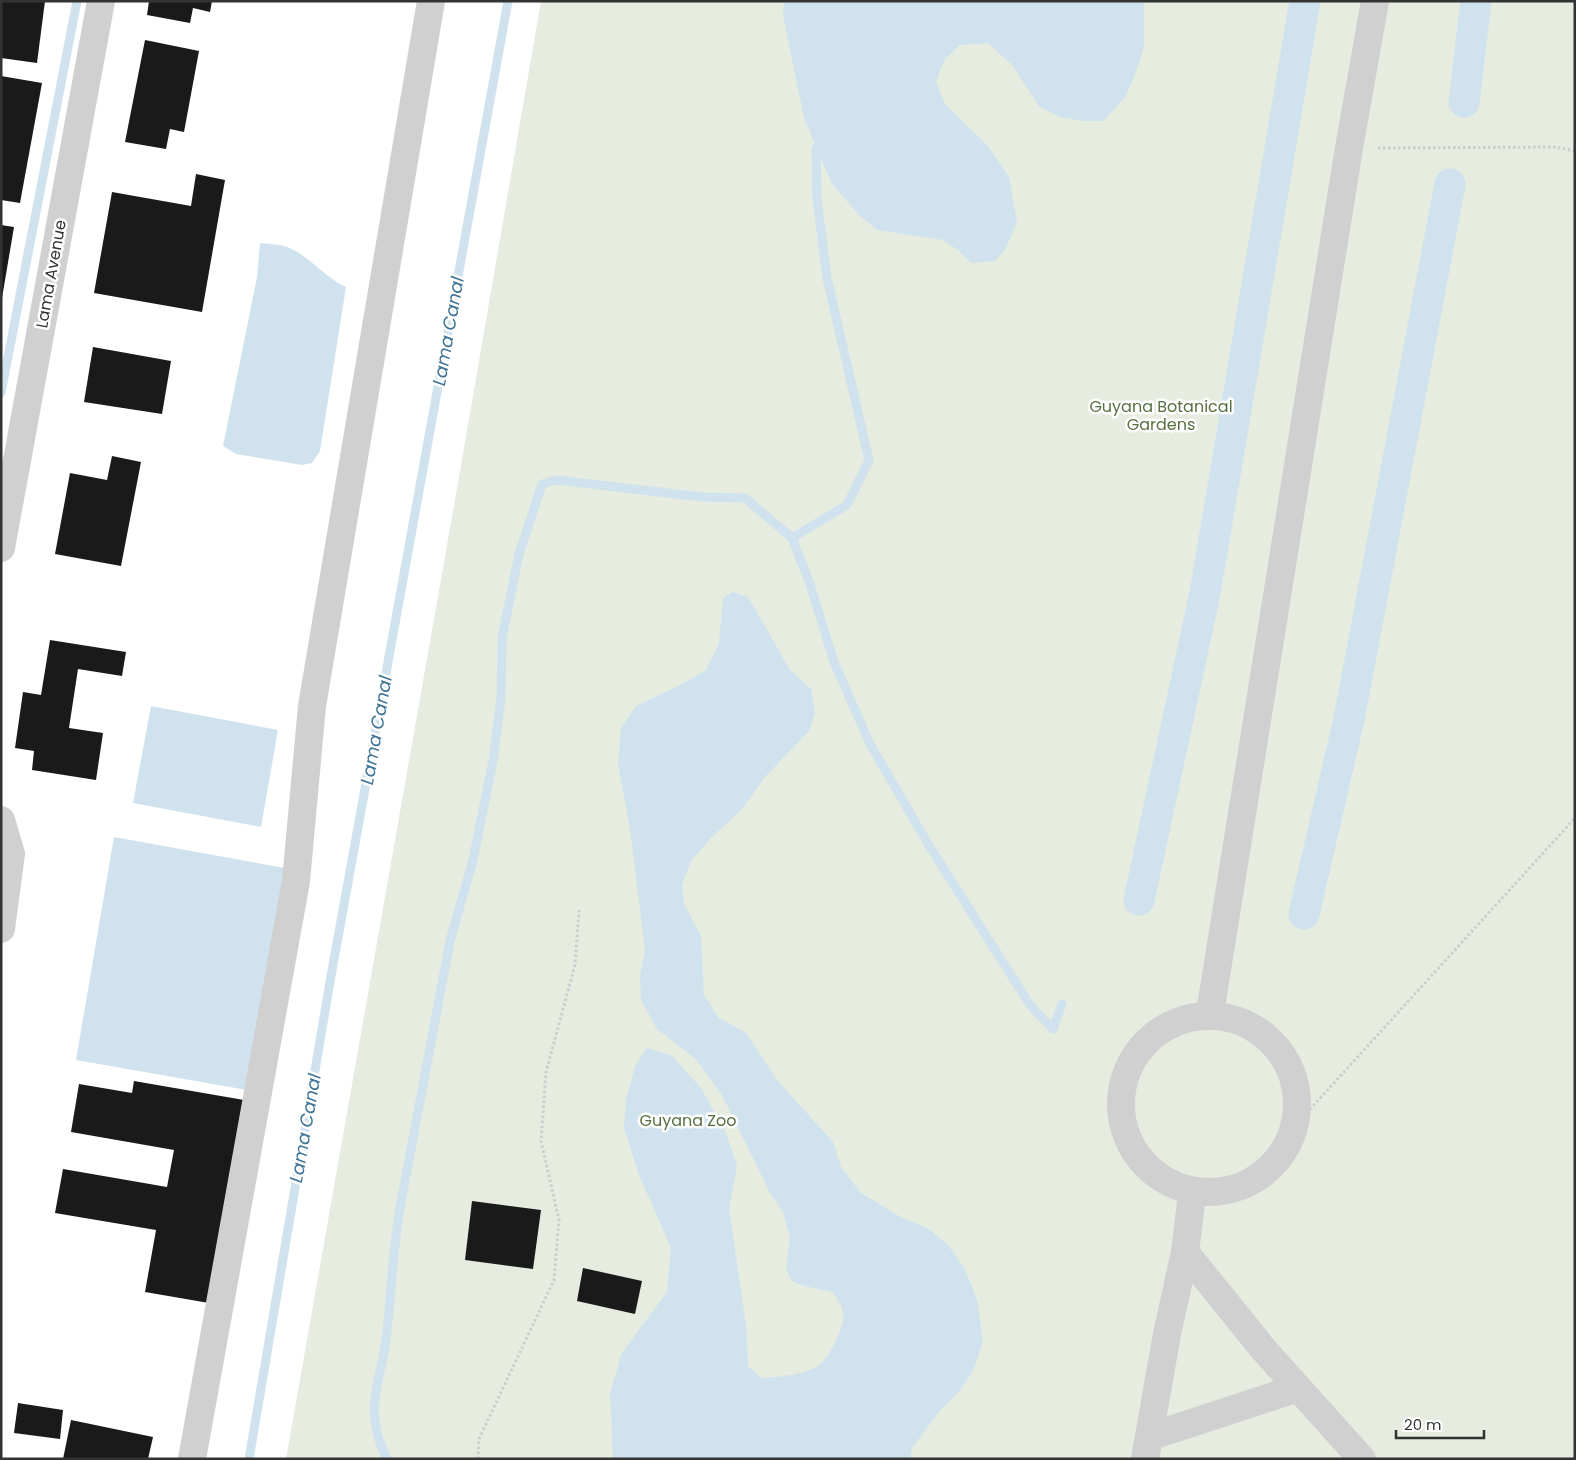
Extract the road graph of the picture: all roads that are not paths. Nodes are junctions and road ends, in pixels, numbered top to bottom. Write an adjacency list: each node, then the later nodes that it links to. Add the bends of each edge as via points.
1 (101, 1): 4 (street, Lama Avenue)
2 (432, 1): 12 (street, via 312,706 296,881)
3 (1375, 1): 7 (street)
4 (1, 548)
5 (1, 820): 6 (street, via 11,854)
6 (1, 929)
7 (1210, 1013): 8 (street, via 1160,1028 1126,1069 1123,1096 1121,1122 1145,1168); 8 (street, via 1266,1033 1298,1083 1294,1128 1292,1142 1251,1186)
8 (1192, 1194): 9 (street)
9 (1185, 1252): 10 (street); 11 (street)
10 (1298, 1388): 11 (street); 13 (street)
11 (1147, 1448)
12 (192, 1459)
13 (1362, 1459)

